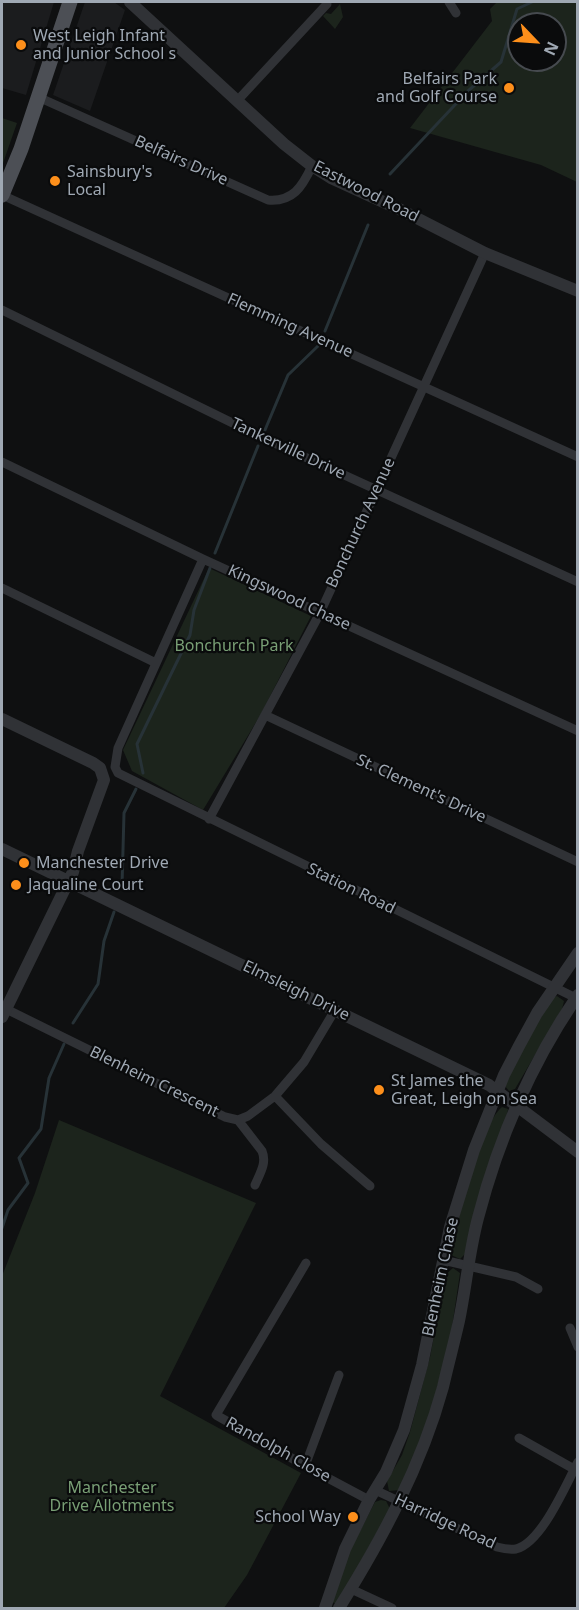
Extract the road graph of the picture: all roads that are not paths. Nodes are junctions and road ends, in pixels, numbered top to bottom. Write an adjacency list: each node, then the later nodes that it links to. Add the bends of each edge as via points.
1 (70, 2): 6 (main road)
2 (130, 2): 7 (street, Eastwood Road)
3 (449, 2): 5 (street)
4 (327, 4): 7 (street)
5 (456, 13)
6 (39, 97): 8 (street, Belfairs Drive, via 268,200 292,196); 9 (main road)
7 (237, 101): 8 (street, Eastwood Road)
8 (312, 166): 10 (street, Eastwood Road)
9 (2, 195): 13 (street, Flemming Avenue)
10 (485, 253): 11 (street, Eastwood Road); 13 (street, Bonchurch Avenue)
11 (578, 291)
12 (2, 310): 16 (street, Tankerville Drive)
13 (424, 387): 14 (street, Flemming Avenue); 16 (street, Bonchurch Avenue)
14 (578, 457)
15 (2, 462): 17 (street, Kingswood Chase)
16 (377, 490): 18 (street, Tankerville Drive); 20 (street, Bonchurch Avenue)
17 (203, 559): 20 (street, Kingswood Chase); 21 (street)
18 (578, 582)
19 (2, 588): 21 (street)
20 (320, 613): 22 (street, Bonchurch Avenue); 24 (street, Kingswood Chase)
21 (156, 663): 25 (street, Station Road, via 115,757 115,767 127,779)
22 (265, 715): 25 (street, Bonchurch Avenue); 27 (street, St. Clement's Drive)
23 (2, 719): 28 (street, via 100,768 104,780)
24 (578, 731)
25 (209, 819): 30 (street, Station Road)
26 (2, 849): 28 (street, Elmsleigh Drive)
27 (578, 862)
28 (67, 881): 32 (street, Elmsleigh Drive); 33 (street)
29 (578, 953): 30 (street, Blenheim Chase)
30 (553, 988): 31 (street, Station Road); 34 (street, Blenheim Chase)
31 (577, 997): 36 (street, Blenheim Chase, via 548,1042)
32 (335, 1010): 34 (street, Elmsleigh Drive); 35 (street, Blenheim Crescent, via 304,1062)
33 (3, 1011): 37 (street, Blenheim Crescent)
34 (498, 1092): 36 (street, Elmsleigh Drive); 41 (street, Blenheim Chase, via 460,1192)
35 (275, 1096): 37 (street, Blenheim Crescent); 40 (street, via 321,1144)
36 (516, 1105): 38 (street, Elmsleigh Drive); 43 (street, Blenheim Chase, via 488,1182)
37 (238, 1120): 39 (street, via 264,1157)
38 (578, 1152)
39 (255, 1185)
40 (370, 1186)
41 (443, 1260): 43 (street); 51 (street, Blenheim Chase, via 422,1365 404,1430)
42 (306, 1263): 49 (street, Randolph Close, via 216,1415)
43 (468, 1265): 44 (street, via 516,1277); 52 (street, Blenheim Chase, via 442,1389)
44 (538, 1289)
45 (570, 1328): 46 (street)
46 (578, 1347)
47 (339, 1375): 49 (street)
48 (519, 1438): 50 (street)
49 (305, 1466): 51 (street, Randolph Close)
50 (576, 1466): 52 (street, Harridge Road, via 540,1530 527,1544 508,1550)
51 (372, 1495): 52 (street, Harridge Road); 54 (street, Blenheim Chase, via 345,1549)
52 (400, 1501): 53 (street, Blenheim Chase)
53 (351, 1589): 55 (street, Blenheim Chase); 56 (street)
54 (325, 1608)
55 (339, 1608)
56 (392, 1608)

